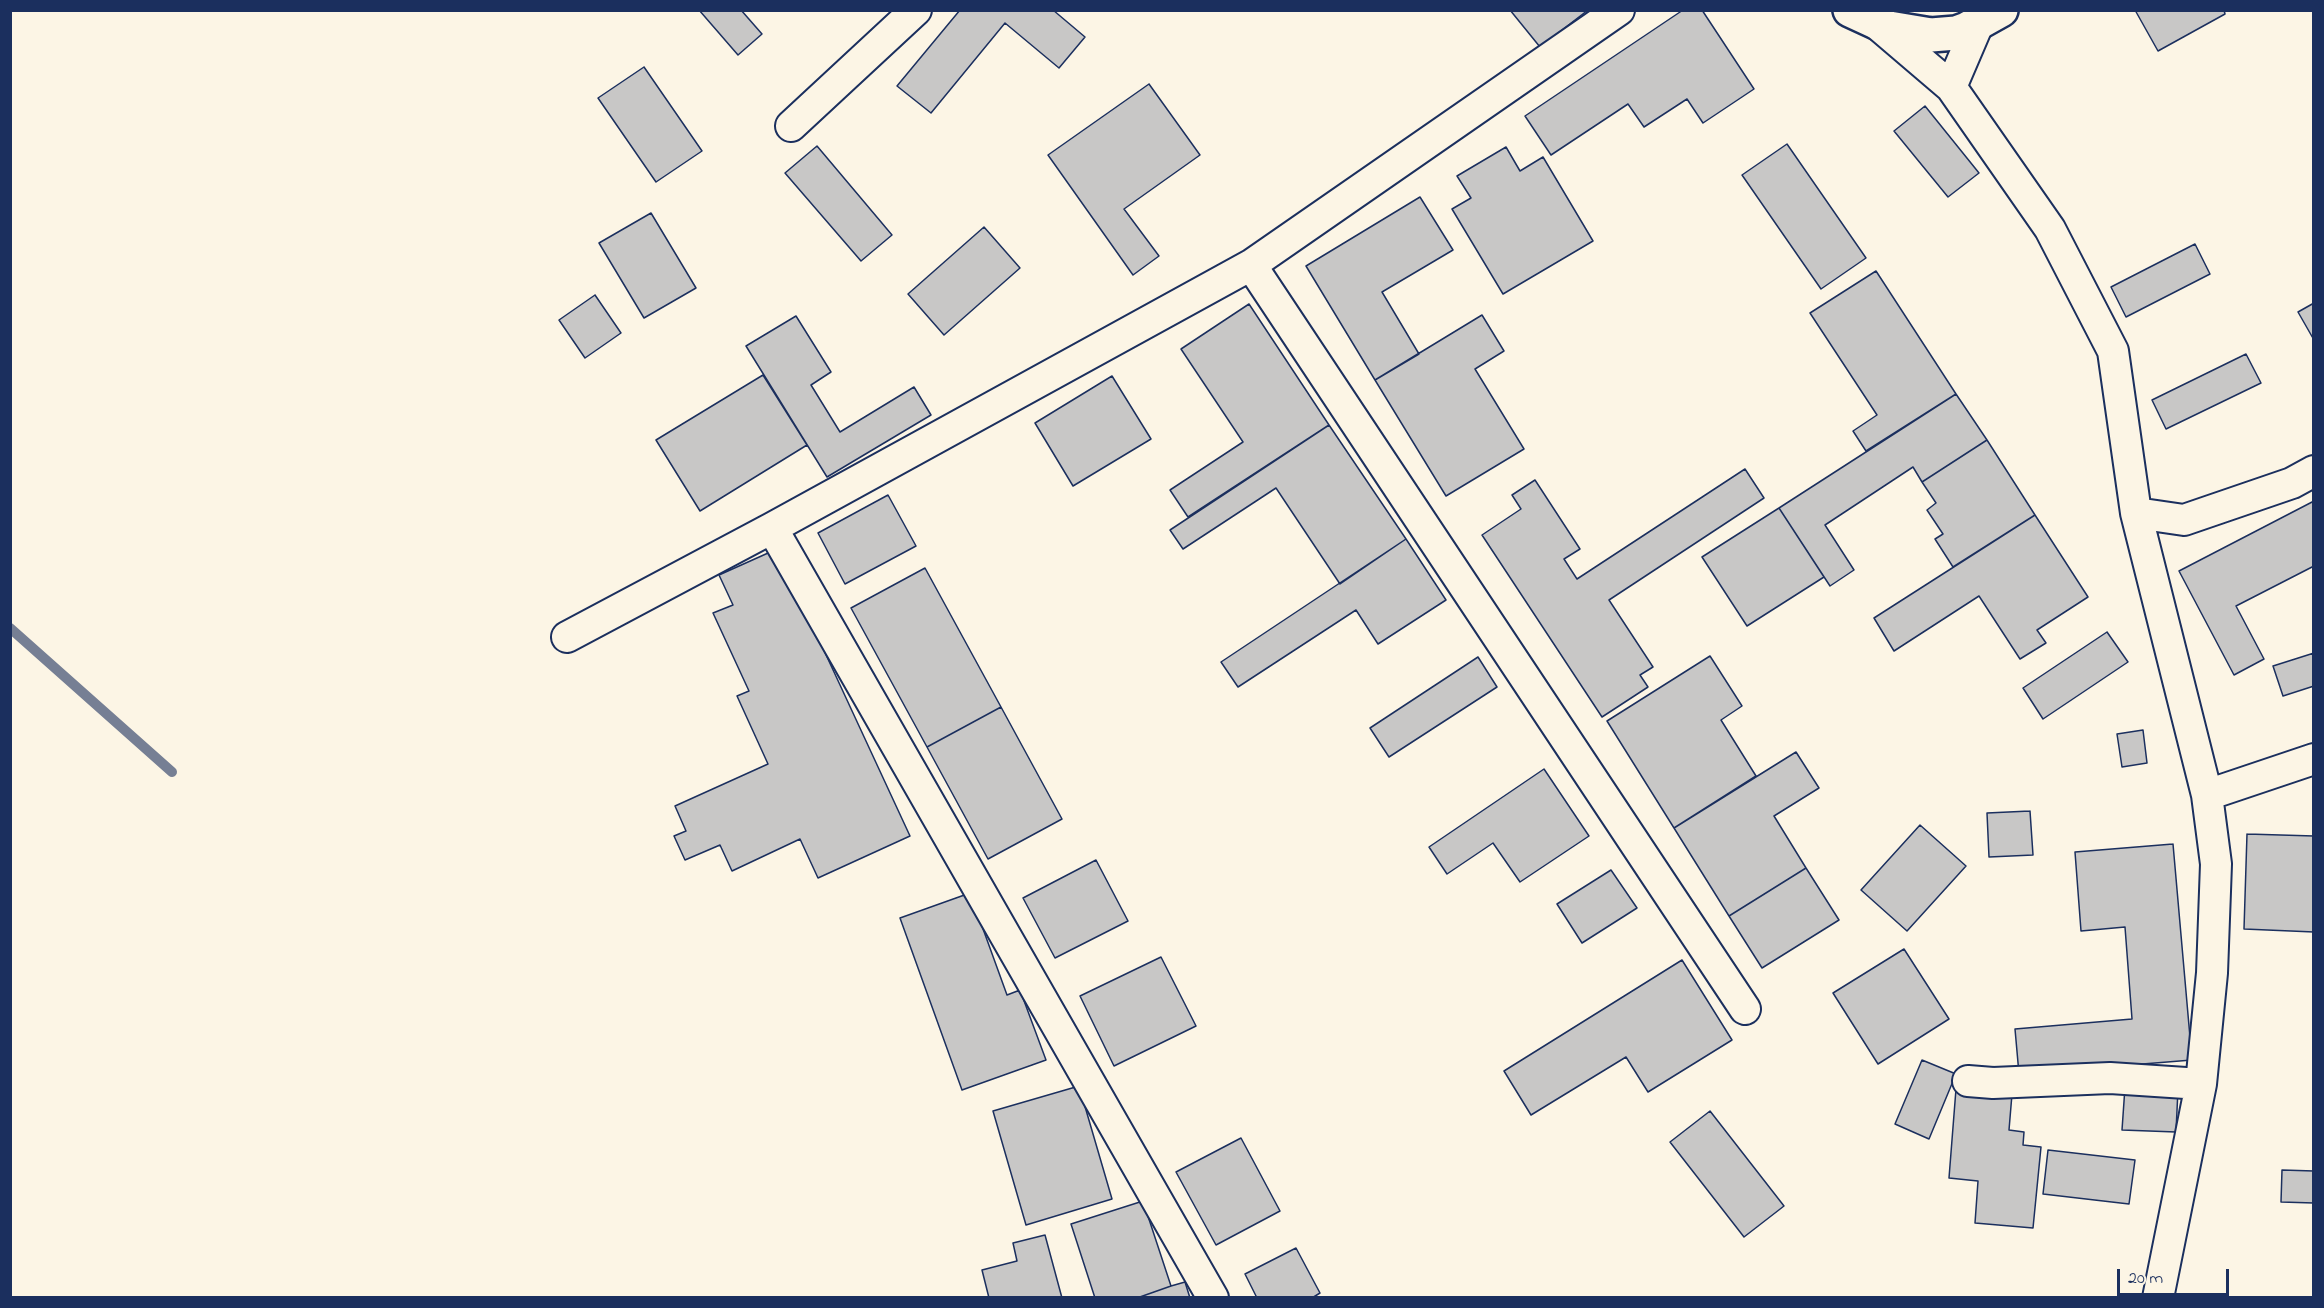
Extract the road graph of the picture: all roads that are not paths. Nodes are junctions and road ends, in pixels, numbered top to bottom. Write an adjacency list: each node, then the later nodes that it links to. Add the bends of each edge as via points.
1 (916, 10): 6 (street)
2 (1618, 10): 7 (street)
3 (1863, 17): 4 (main road, via 1903,32 1930,35 1956,33); 5 (street)
4 (1990, 17): 5 (street)
5 (1951, 87): 9 (street, via 2050,229 2113,351)
6 (791, 126)
7 (1251, 265): 10 (street); 14 (street)
8 (2313, 471): 9 (street, via 2292,483 2184,520)
9 (2136, 513): 13 (street)
10 (772, 528): 11 (street); 17 (street)
11 (567, 637)
12 (2313, 759): 13 (street)
13 (2207, 795): 16 (street, via 2216,864 2212,973)
14 (1745, 1009)
15 (1968, 1081): 16 (street, via 2110,1078)
16 (2201, 1084): 18 (street)
17 (1214, 1298)
18 (2158, 1298)

